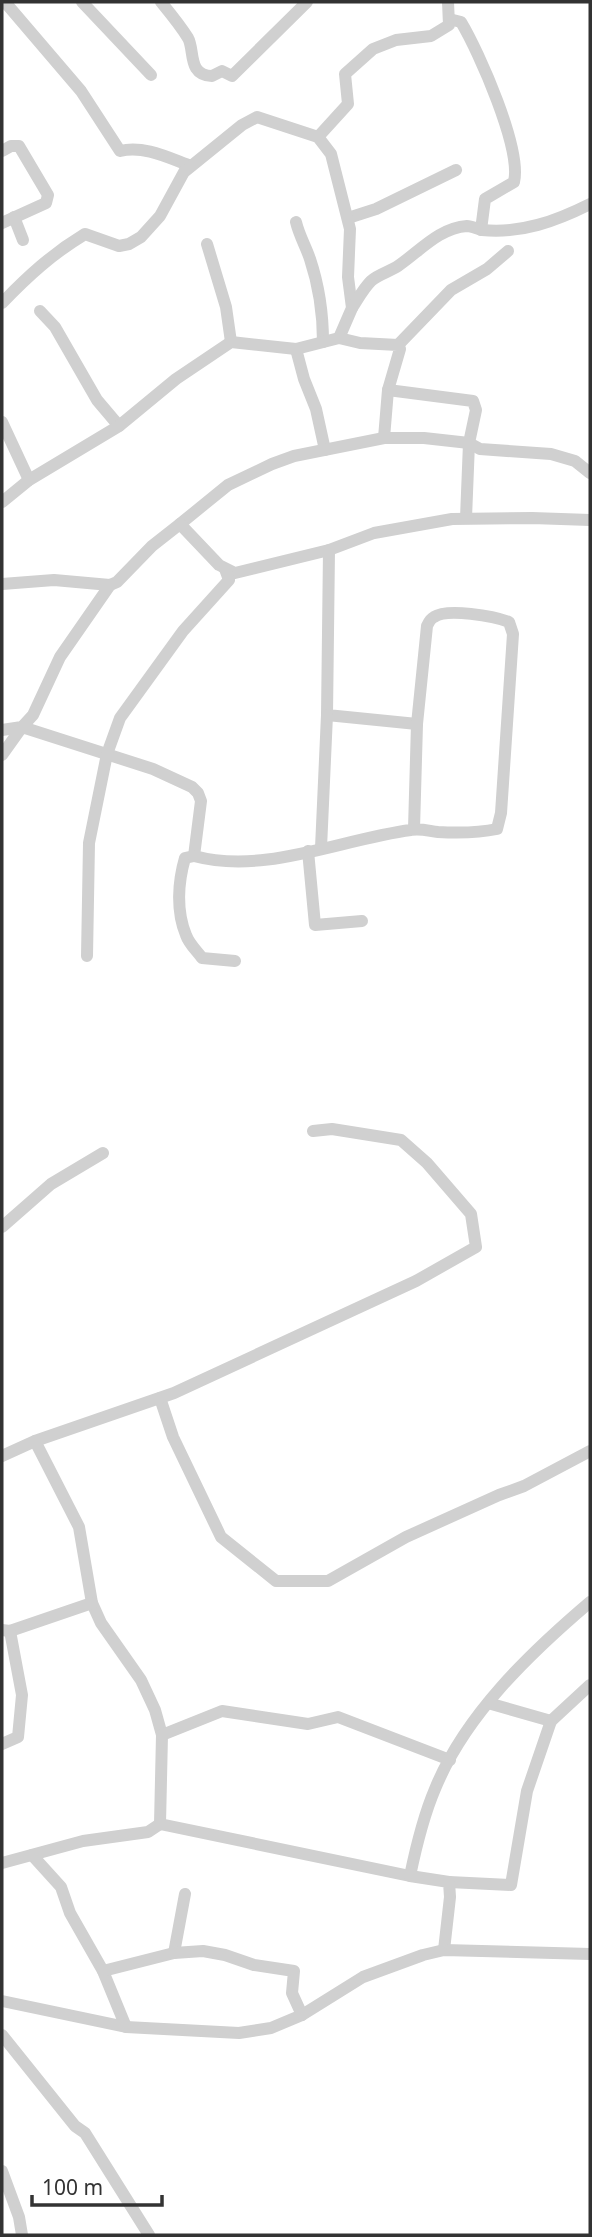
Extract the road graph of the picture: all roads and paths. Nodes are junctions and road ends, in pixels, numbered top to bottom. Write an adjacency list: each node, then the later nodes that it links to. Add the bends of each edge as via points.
1 (5, 2): 10 (street, via 81,91 120,151 148,151)
2 (82, 2): 7 (street)
3 (307, 2): 5 (street, via 232,76 222,71 202,74 191,60 189,40)
4 (448, 2): 6 (street)
5 (164, 3)
6 (449, 19): 8 (street, via 449,25 431,36 396,40 373,49 345,74 348,104); 16 (street, via 461,22 475,44 512,147 514,182 485,199)
7 (150, 75)
8 (317, 136): 10 (street, via 257,117); 13 (street, via 331,154)
9 (2, 151): 14 (street, via 19,146 48,195 46,203)
10 (191, 166): 20 (street, via 141,237 119,246 85,234 57,251)
11 (456, 170): 13 (street)
12 (590, 204): 16 (street, via 526,229)
13 (348, 218): 21 (street)
14 (8, 220): 17 (street)
15 (296, 222): 25 (street, via 316,282)
16 (481, 230): 21 (street, via 458,228 430,240 370,282)
17 (23, 240)
18 (208, 244): 24 (street)
19 (508, 251): 26 (street, via 451,290)
20 (2, 303)
21 (352, 308): 23 (street)
22 (40, 311): 30 (street)
23 (339, 338): 25 (street); 26 (street)
24 (231, 342): 27 (street); 30 (street)
25 (323, 342): 27 (street)
26 (398, 345): 28 (street)
27 (296, 349): 33 (street)
28 (388, 390): 31 (street); 32 (street, via 473,401)
29 (2, 422): 35 (street)
30 (119, 426): 35 (street)
31 (384, 438): 32 (street); 33 (street)
32 (469, 443): 34 (street, via 480,449 566,457); 37 (street)
33 (324, 450): 39 (street, via 252,472)
34 (590, 473)
35 (29, 480): 36 (street)
36 (2, 502)
37 (466, 518): 38 (street); 40 (street, via 374,533)
38 (590, 520)
39 (180, 524): 41 (street); 43 (street)
40 (329, 550): 41 (street, via 253,570 236,573); 44 (street)
41 (225, 569): 48 (street, via 229,580 183,631 120,718)
42 (2, 584): 43 (street, via 54,580)
43 (110, 585): 46 (street, via 60,657 33,715)
44 (327, 715): 45 (street); 51 (street)
45 (417, 724): 50 (street); 50 (street, via 430,620 456,613 509,622 513,634 497,830)
46 (22, 727): 47 (street); 48 (street); 49 (street)
47 (2, 730)
48 (107, 754): 52 (street, via 153,769 198,793 201,802); 54 (street, via 89,843)
49 (2, 755)
50 (414, 829): 51 (street)
51 (314, 849): 52 (street, via 236,862); 53 (street, via 314,925)
52 (194, 856): 55 (street, via 185,858 181,874 180,917 186,938 202,958)
53 (362, 921)
54 (87, 956)
55 (235, 961)
56 (313, 1131): 59 (street, via 332,1129 401,1140 471,1214 476,1247 416,1281)
57 (103, 1153): 58 (street, via 51,1184)
58 (2, 1227)
59 (160, 1398): 60 (street); 61 (street, via 173,1437 221,1537 276,1581 328,1581 406,1537 524,1486)
60 (35, 1441): 62 (street); 64 (street, via 79,1527)
61 (590, 1451)
62 (2, 1456)
63 (590, 1602): 67 (street)
64 (92, 1603): 65 (street); 69 (street, via 141,1680)
65 (6, 1631): 70 (street, via 22,1695 18,1737)
66 (590, 1685): 68 (street)
67 (488, 1703): 68 (street); 71 (street)
68 (551, 1721): 76 (street, via 527,1791 511,1885)
69 (162, 1735): 71 (street, via 222,1711 308,1724 338,1717); 72 (street)
70 (2, 1744)
71 (450, 1760): 75 (street, via 416,1844)
72 (160, 1824): 73 (street, via 148,1832 83,1840); 75 (street)
73 (32, 1855): 74 (street); 81 (street, via 61,1888)
74 (2, 1863)
75 (410, 1876): 76 (street)
76 (449, 1882): 78 (street)
77 (185, 1894): 79 (street)
78 (444, 1950): 80 (street); 83 (street, via 363,1977)
79 (174, 1953): 81 (street); 83 (street, via 203,1951 294,1971 292,1993)
80 (590, 1954)
81 (103, 1971): 84 (street)
82 (2, 2001): 84 (street)
83 (302, 2015): 84 (street, via 271,2028 239,2033)
84 (126, 2027)
85 (2, 2035): 88 (street, via 85,2133)
86 (2, 2171): 87 (street)
87 (22, 2235)
88 (149, 2235)

